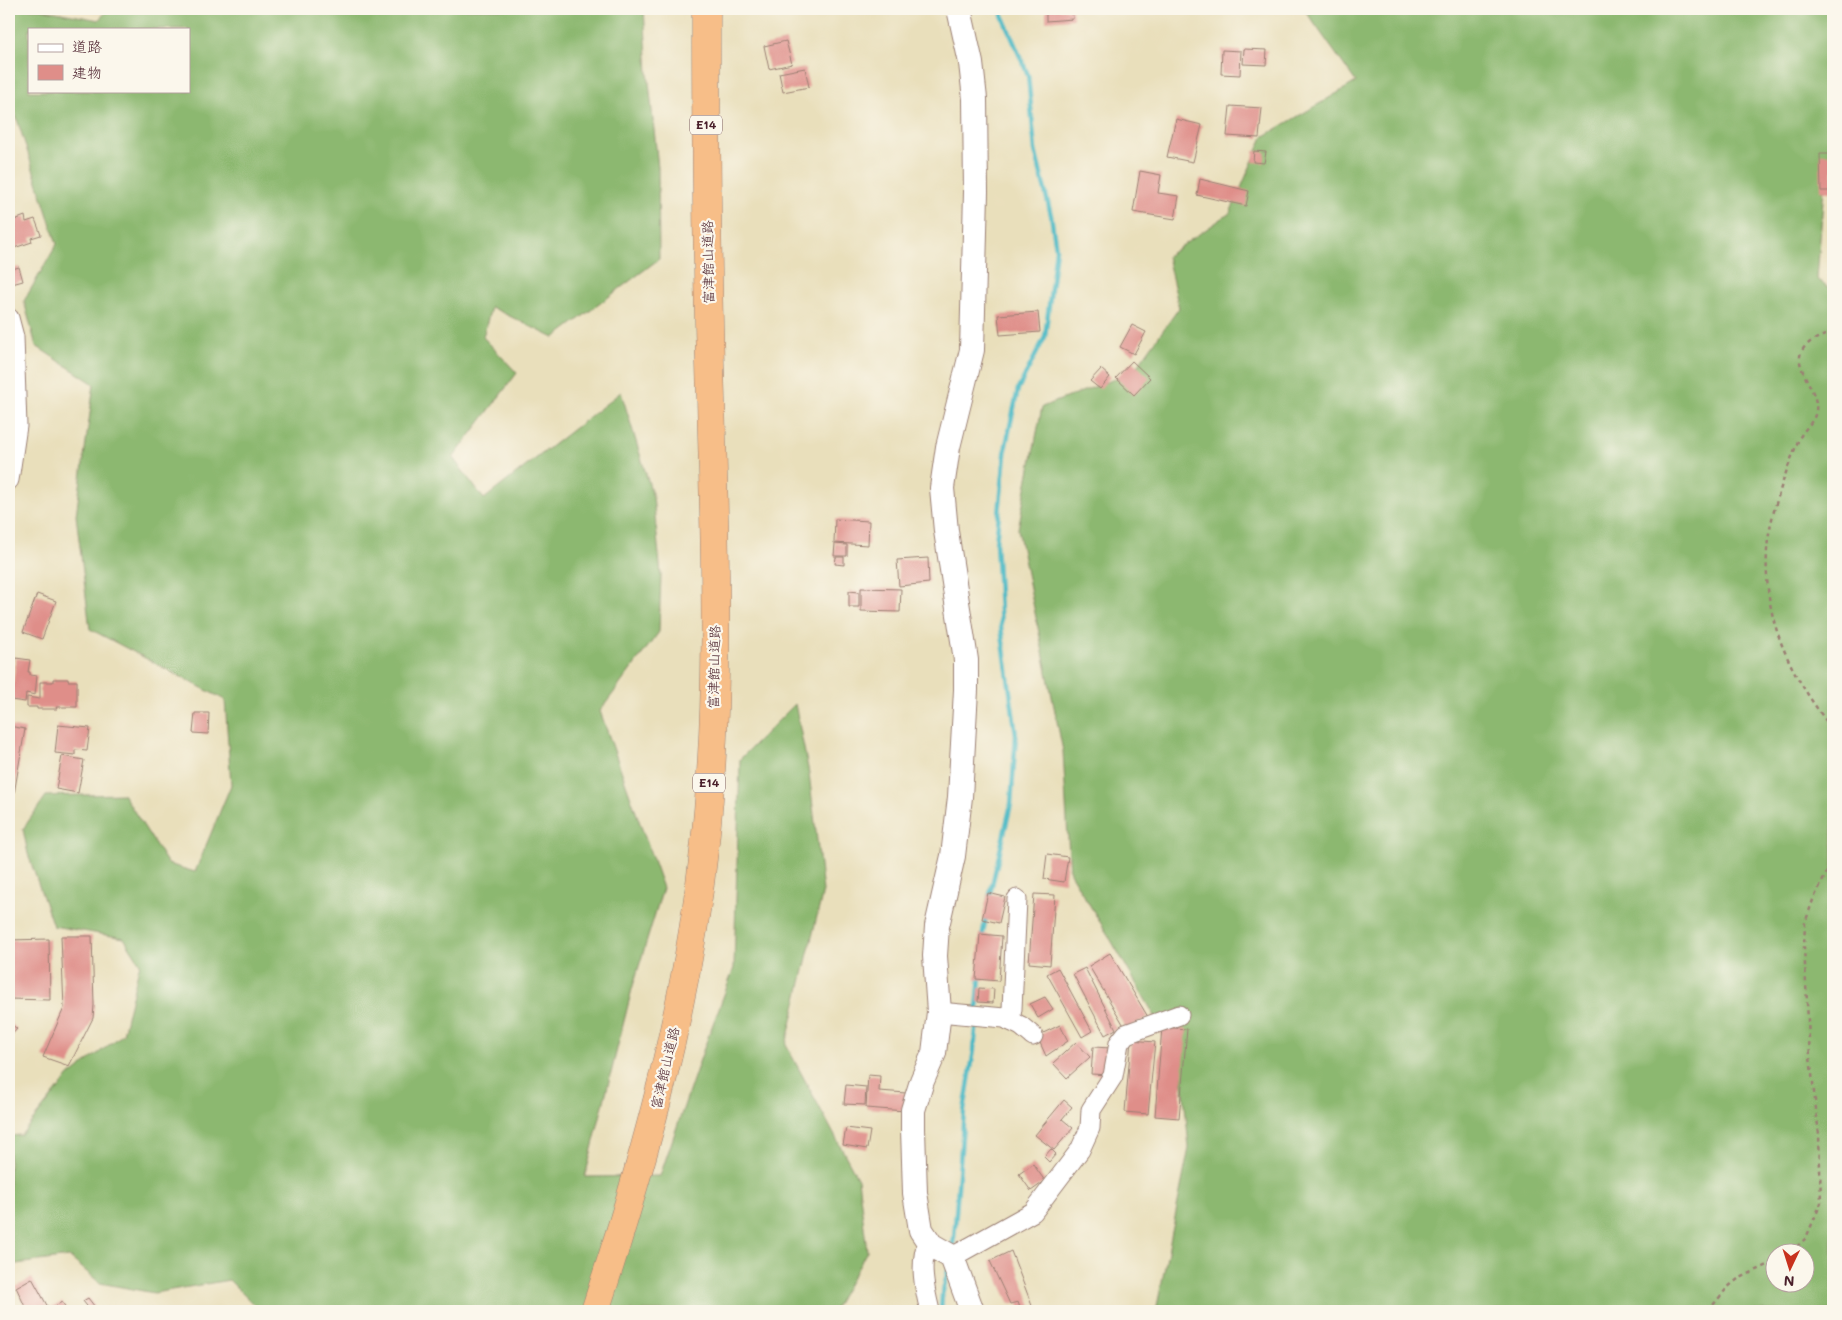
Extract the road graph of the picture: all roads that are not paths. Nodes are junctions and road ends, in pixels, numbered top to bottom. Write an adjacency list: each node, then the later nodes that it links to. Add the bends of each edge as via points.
1 (706, 9): 12 (highway, 富津館山道路 / E14, via 715,639 706,838 687,967 662,1087)
2 (959, 9): 6 (street, via 975,100 976,192 972,350 948,447 942,488 966,660 966,690 953,856 937,926 935,956)
3 (9, 318): 4 (street, via 14,337 17,426)
4 (9, 480)
5 (1017, 899): 8 (street)
6 (940, 1012): 8 (street); 10 (street, via 934,1054 913,1110 915,1193 922,1230)
7 (1179, 1015): 11 (street, via 1126,1034 1119,1043 1113,1076 1091,1110 1090,1128 1080,1150 1033,1212)
8 (1010, 1021): 9 (street)
9 (1033, 1036)
10 (928, 1240): 11 (street); 13 (street, via 923,1252 922,1280)
11 (952, 1257): 14 (street)
12 (595, 1311)
13 (930, 1311)
14 (972, 1311)

